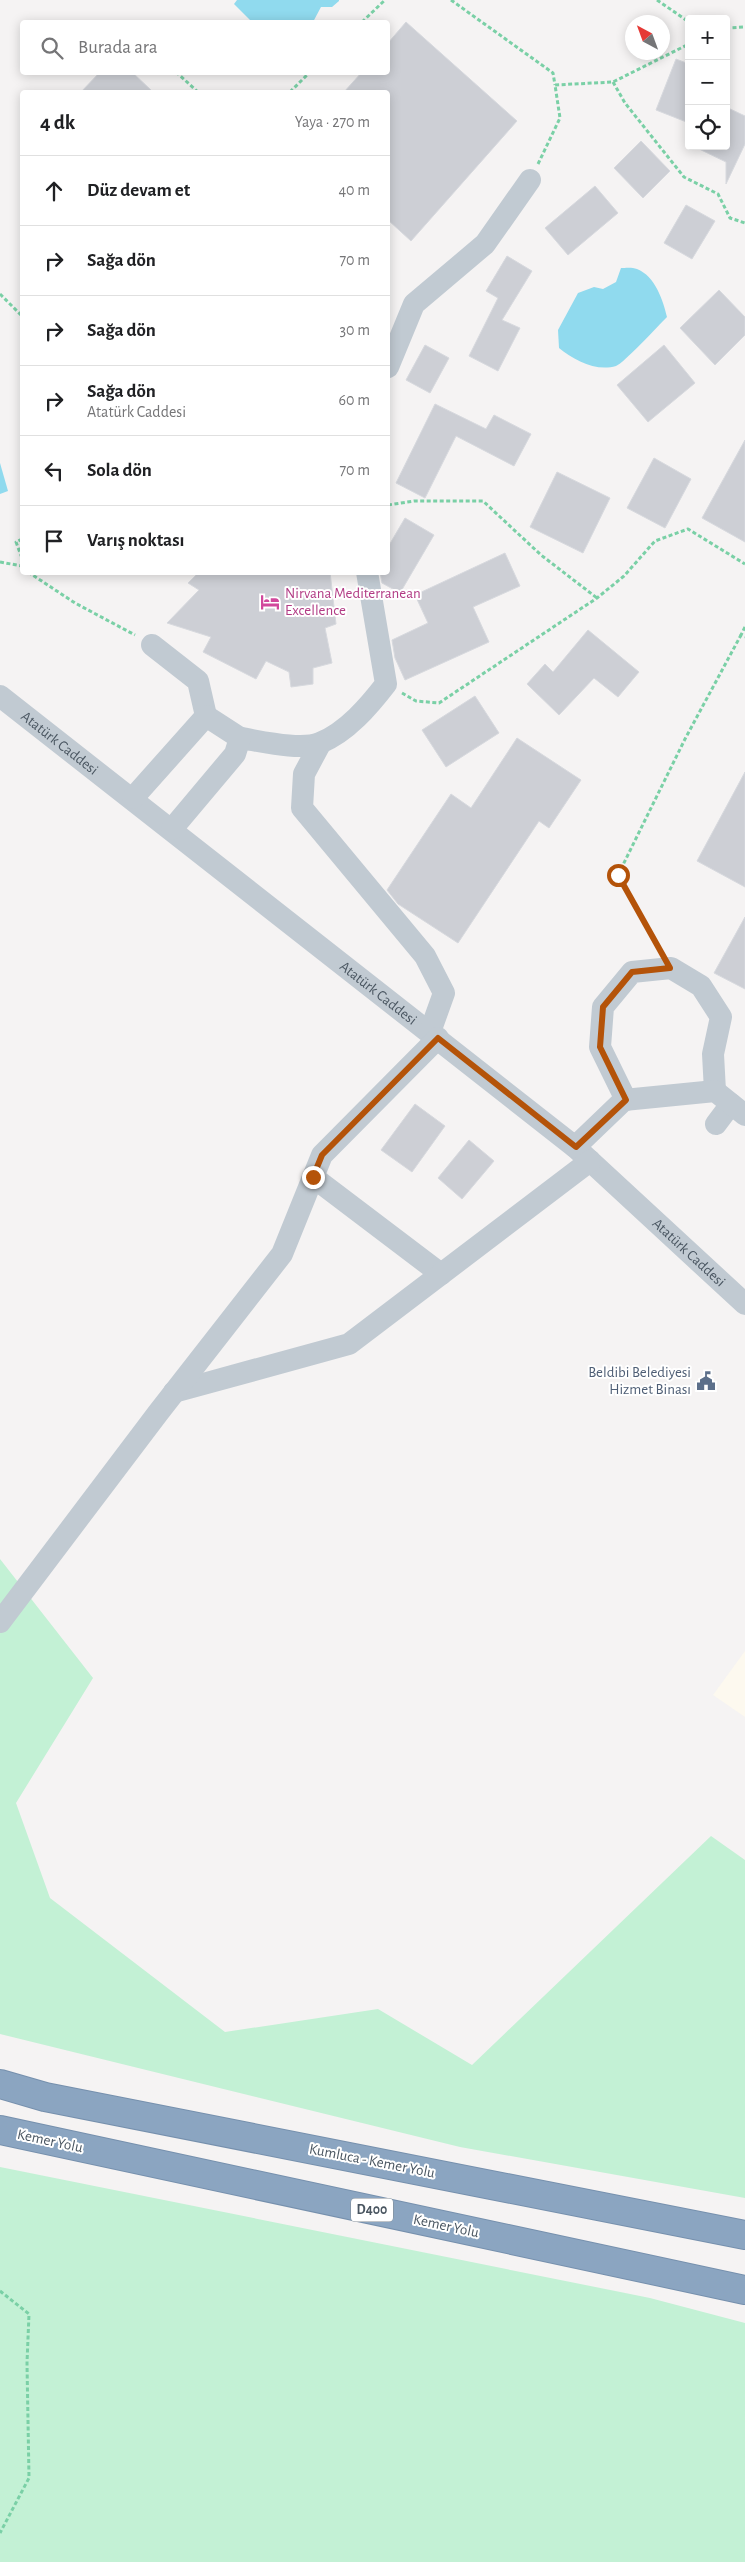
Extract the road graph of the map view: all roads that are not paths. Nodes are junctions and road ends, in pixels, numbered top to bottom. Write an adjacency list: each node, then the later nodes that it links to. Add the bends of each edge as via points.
1 (530, 180): 2 (street, via 485,244 414,304)
2 (390, 362)
3 (368, 575): 8 (street, via 386,684 362,714)
4 (152, 645): 6 (street, via 198,681)
5 (0, 696): 9 (street, Atatürk Caddesi)
6 (206, 716): 7 (street); 9 (street)
7 (240, 738): 8 (street, via 287,746); 10 (street, via 235,754)
8 (320, 744): 11 (street, via 304,774 302,808 425,956 444,993)
9 (133, 798): 10 (street, Atatürk Caddesi)
10 (172, 828): 11 (street, Atatürk Caddesi)
11 (434, 1035): 15 (street, Atatürk Caddesi); 16 (street, via 322,1155)
12 (626, 1100): 13 (street); 13 (street, via 600,1047 603,1007 632,972 670,968 701,986 722,1017 713,1054); 15 (street)
13 (730, 1103): 14 (street)
14 (716, 1124)
15 (583, 1154): 17 (street); 18 (street, Atatürk Caddesi)
16 (313, 1177): 17 (street); 19 (street, via 282,1254)
17 (441, 1274): 19 (street, via 349,1344)
18 (745, 1304)
19 (174, 1392): 20 (street)
20 (0, 1622)
21 (0, 2084): 23 (highway, Kumluca - Kemer Yolu, via 45,2097)
22 (0, 2130): 24 (highway, Kemer Yolu / D400)
23 (745, 2235)
24 (745, 2290)

